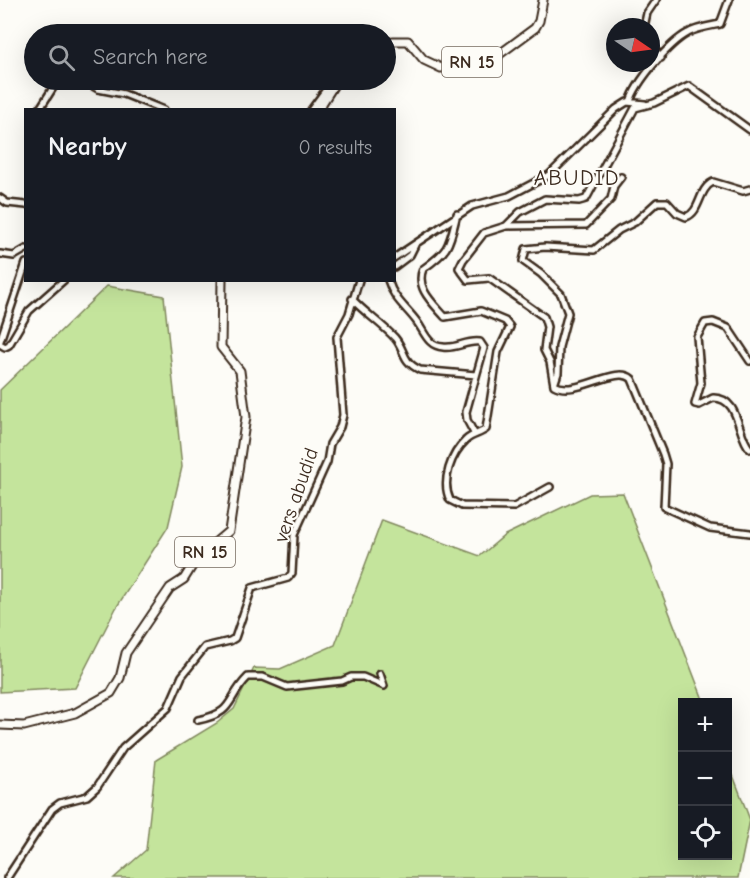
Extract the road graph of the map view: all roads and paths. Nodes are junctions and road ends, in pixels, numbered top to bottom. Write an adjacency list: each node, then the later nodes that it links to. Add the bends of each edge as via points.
1 (543, 0): 5 (main road, RN 15, via 535,28 488,61 437,67 424,60 411,43)
2 (657, 0): 4 (street)
3 (729, 0): 6 (street, via 720,24 688,32)
4 (646, 18)
5 (396, 40)
6 (661, 58): 11 (street, via 633,92)
7 (52, 90): 13 (street)
8 (103, 90): 14 (street)
9 (327, 90): 15 (street)
10 (329, 90): 16 (main road)
11 (630, 102): 12 (street); 22 (street, via 616,109 549,175 509,196)
12 (646, 105): 17 (street, via 689,86); 23 (street, via 631,112 586,199 545,198 520,212)
13 (40, 108)
14 (159, 108)
15 (312, 108)
16 (319, 108)
17 (750, 130)
18 (621, 177): 23 (street, via 611,199 586,225)
19 (750, 189): 38 (street, via 743,191 713,182 686,217 667,202 657,202 594,250 526,249 523,261 561,294 568,313)
20 (0, 198): 21 (street)
21 (24, 205)
22 (457, 214): 24 (street); 39 (street, via 449,246 423,269 421,285 445,316 481,311 510,327 498,352 486,429)
23 (506, 226): 38 (street, via 484,233 459,268 468,280 489,278 500,284 544,317 544,350)
24 (416, 244): 27 (street); 28 (street, via 410,255)
25 (24, 250): 26 (street, via 14,256)
26 (0, 254)
27 (396, 257)
28 (396, 266)
29 (24, 269): 35 (street)
30 (62, 282): 35 (street, via 29,311 9,345)
31 (222, 282): 45 (main road, RN 15, via 221,346 240,372 246,417 228,533 197,558 184,579 171,588 126,653 120,678 111,693 75,713 24,726)
32 (358, 282): 34 (street, vers abudid)
33 (389, 282): 37 (street, via 398,303 434,344 443,347 470,340 480,342 484,348)
34 (352, 298): 37 (street, via 395,339 413,367); 46 (street, vers abudid, via 349,314 336,338 344,403 341,421 325,469 294,534 292,573 288,578 252,588 235,638 205,647 182,676 168,708 123,748 87,796 52,809)
35 (0, 342)
36 (750, 361): 40 (street, via 728,328 713,322 700,328 697,337 701,384 695,404 713,398 724,401 738,418 744,443)
37 (476, 375): 39 (street, via 466,412)
38 (554, 385): 42 (street, via 565,390 629,376 666,464 664,507 710,528)
39 (474, 433): 41 (street, via 454,455 448,472 446,492 454,504 514,507)
40 (750, 449)
41 (550, 487)
42 (750, 532)
43 (380, 674): 44 (street, via 384,686 351,676 342,681 287,687 253,675 243,682 227,708 217,716)
44 (198, 720)
45 (0, 725)
46 (7, 878)

